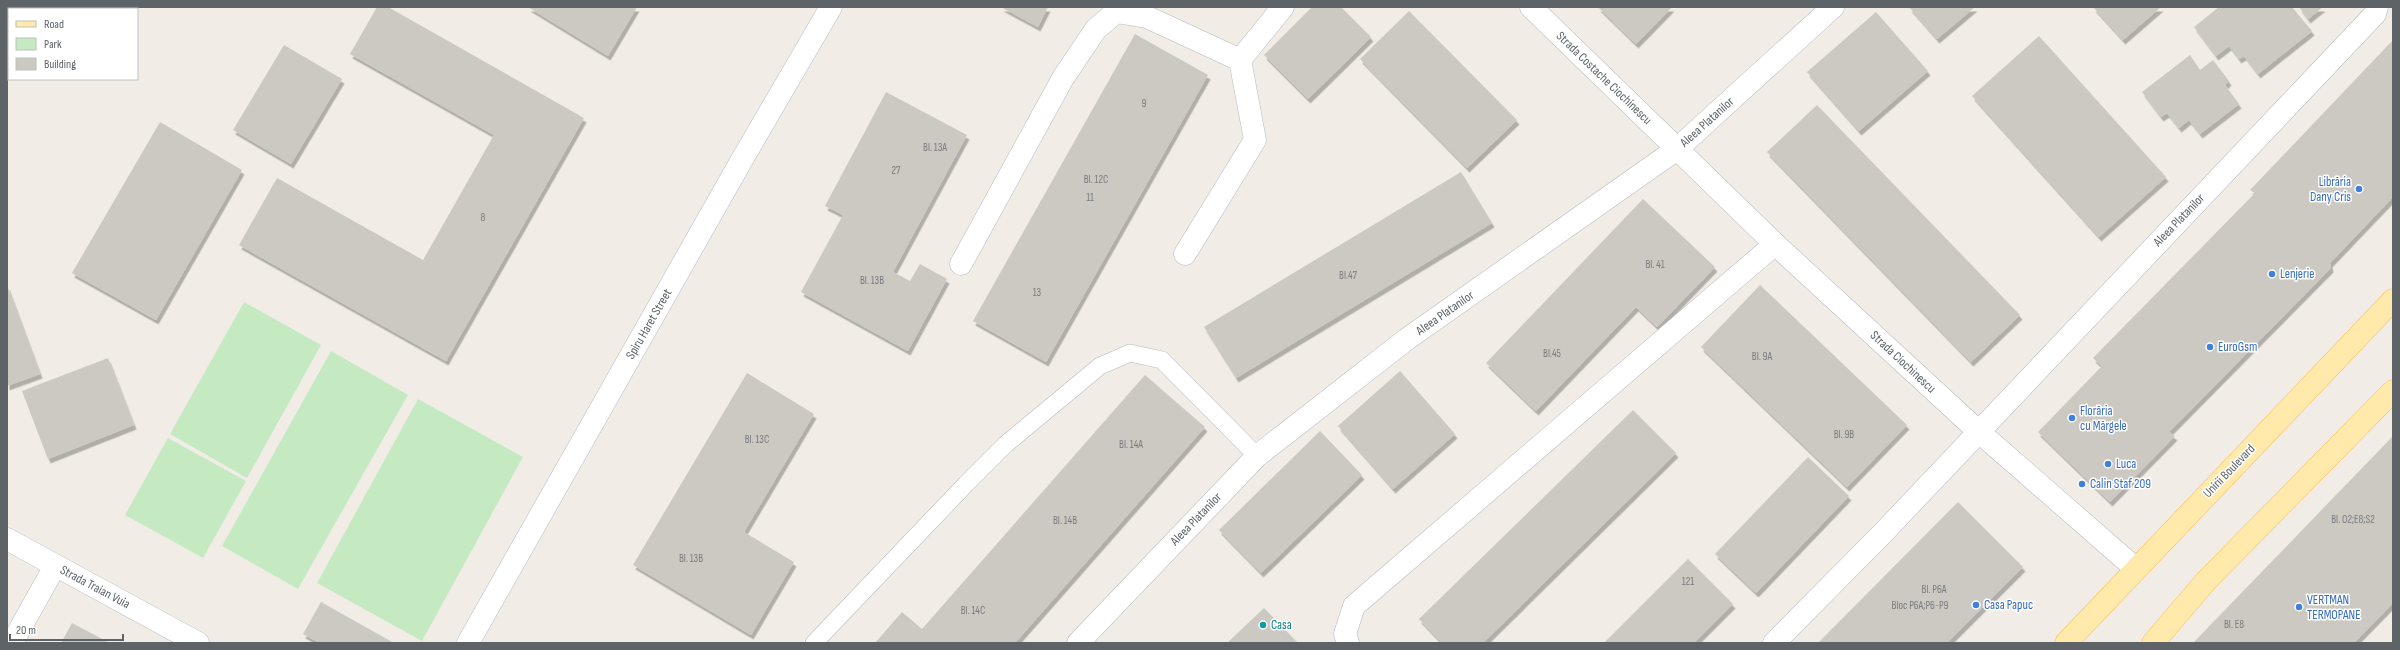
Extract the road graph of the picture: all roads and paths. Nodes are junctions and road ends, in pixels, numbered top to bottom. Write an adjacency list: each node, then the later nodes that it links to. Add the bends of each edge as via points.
1 (831, 7): 20 (street, Spiru Haret Street, via 736,169)
2 (1283, 7): 6 (street)
3 (1531, 7): 7 (street, Strada Costache Ciochinescu)
4 (1833, 7): 7 (street, Aleea Platanilor)
5 (2378, 7): 13 (street, Aleea Platanilor, via 2375,14)
6 (1240, 60): 9 (street, via 1254,140); 10 (street, via 1147,17 1116,12 1096,29 1063,78)
7 (1677, 149): 8 (street, Strada Ciochinescu); 14 (street, Aleea Platanilor, via 1407,340)
8 (1775, 244): 13 (street, Strada Ciochinescu); 23 (street, via 1354,606 1345,634)
9 (1185, 254)
10 (961, 264)
11 (2393, 300): 17 (main road, Unirii Boulevard)
12 (2393, 391): 26 (main road, via 2206,581)
13 (1978, 431): 17 (street, Strada Ciochinescu); 24 (street, Aleea Platanilor, via 1882,534)
14 (1257, 456): 21 (lane, via 1162,360 1130,353 1100,366 1006,444); 22 (street, Aleea Platanilor)
15 (7, 539): 16 (street, Strada Traian Vuia)
16 (55, 566): 18 (street, Strada Traian Vuia); 19 (street, Strada Traian Vuia)
17 (2136, 568): 25 (main road, Unirii Boulevard)
18 (12, 643)
19 (198, 643)
20 (468, 643)
21 (814, 643)
22 (1078, 643)
23 (1348, 643)
24 (1774, 643)
25 (2066, 643)
26 (2153, 643)

